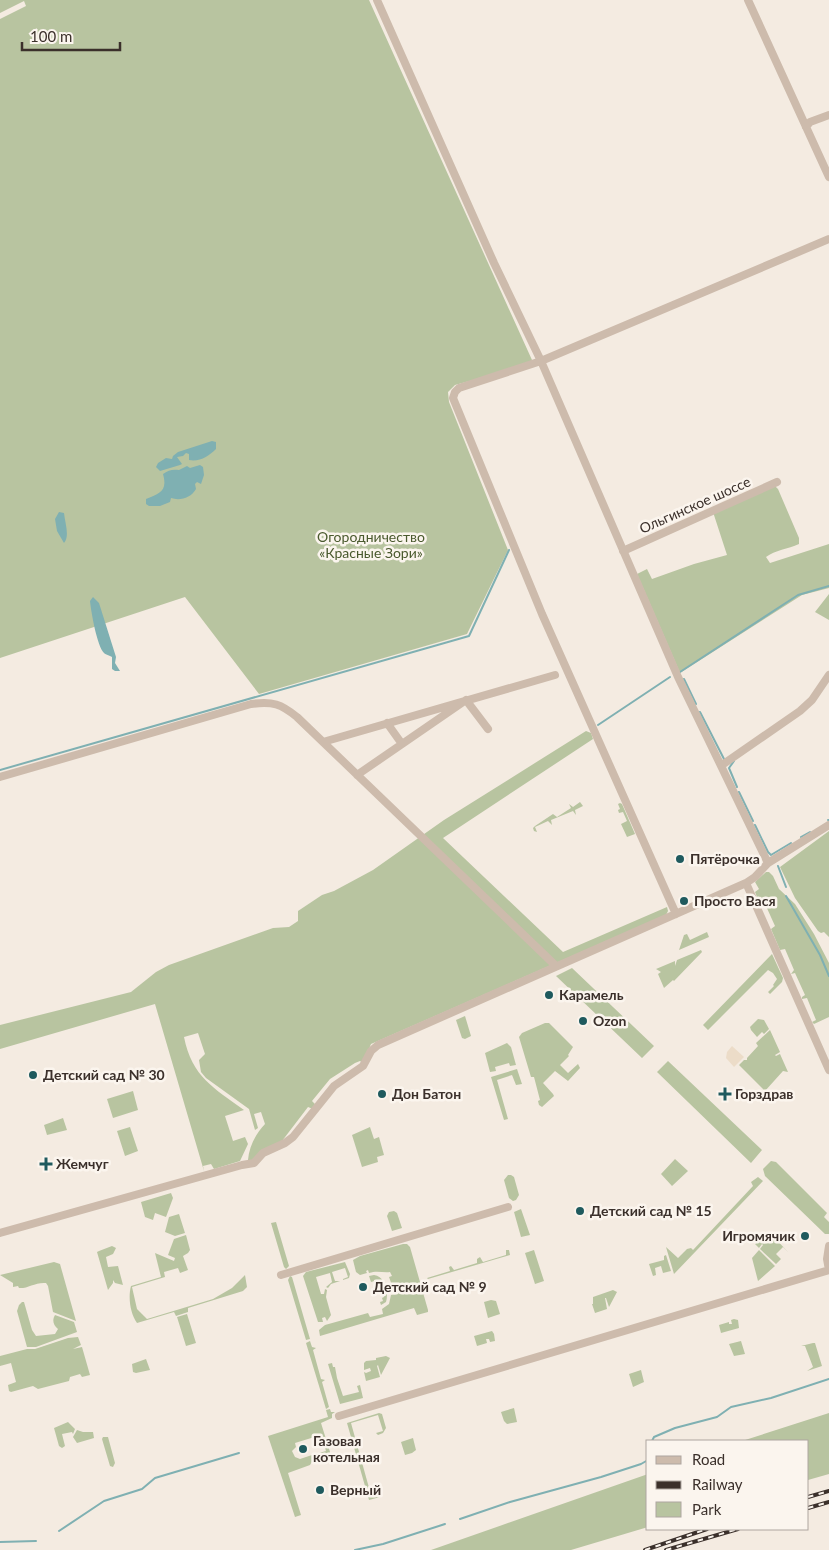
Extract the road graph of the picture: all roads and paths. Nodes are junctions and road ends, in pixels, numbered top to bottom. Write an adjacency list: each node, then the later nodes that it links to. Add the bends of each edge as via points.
1 (377, 0): 7 (street)
2 (748, 0): 4 (street)
3 (829, 115): 4 (street, via 810,122)
4 (806, 127): 5 (street)
5 (829, 177)
6 (829, 239): 7 (street)
7 (541, 361): 9 (street); 23 (street, via 459,388 453,398 542,614)
8 (777, 482): 9 (street, Ольгинское шоссе)
9 (623, 551): 17 (street, via 678,677)
10 (555, 675): 12 (street)
11 (829, 675): 17 (street, via 800,712)
12 (466, 700): 13 (street); 14 (street); 16 (street)
13 (387, 723): 15 (street); 16 (street)
14 (488, 729)
15 (323, 742): 18 (street); 19 (street, via 286,708 267,702)
16 (402, 744): 18 (street)
17 (722, 765): 21 (street)
18 (357, 775): 24 (street)
19 (0, 776)
20 (829, 825): 21 (street)
21 (768, 863): 22 (street)
22 (746, 883): 23 (street); 25 (street)
23 (676, 914): 24 (street)
24 (556, 966): 27 (street, via 378,1045 363,1066 334,1086 293,1138 263,1153 254,1163)
25 (829, 1070)
26 (508, 1207): 30 (street)
27 (0, 1233)
28 (829, 1246): 29 (street)
29 (829, 1270): 31 (street)
30 (281, 1275)
31 (339, 1416)

